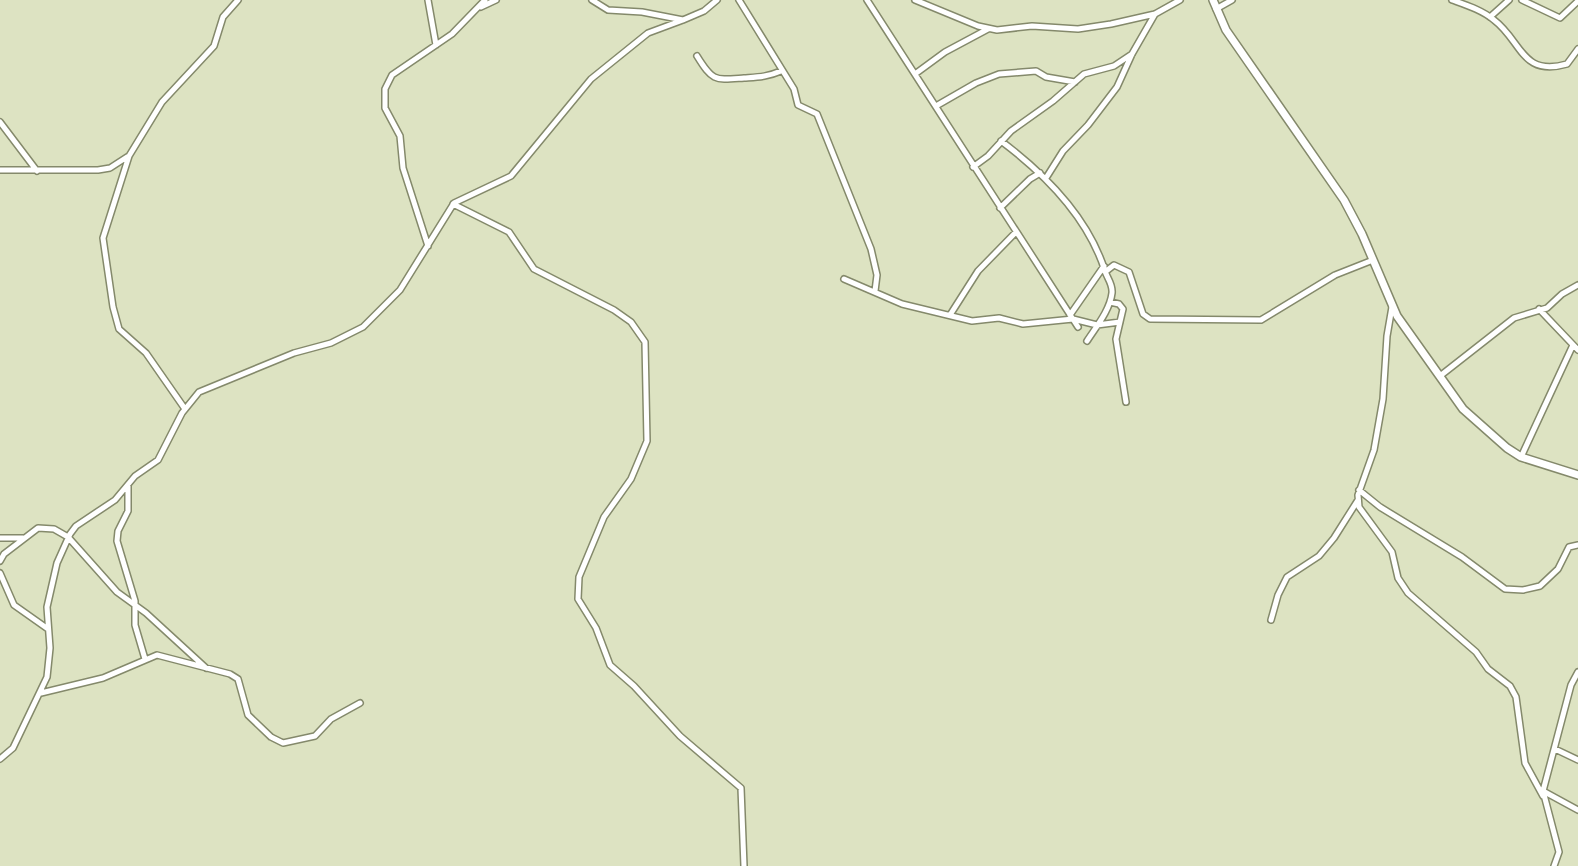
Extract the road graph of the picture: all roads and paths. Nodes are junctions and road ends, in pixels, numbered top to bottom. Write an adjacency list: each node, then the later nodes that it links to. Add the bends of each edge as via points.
1 (238, 0): 33 (street, via 223,17 214,46 162,102)
2 (428, 0): 23 (street)
3 (485, 0): 17 (street)
4 (496, 0): 17 (street)
5 (592, 0): 21 (street, via 608,10)
6 (717, 0): 21 (street)
7 (739, 0): 27 (street)
8 (867, 0): 28 (street)
9 (915, 0): 22 (street)
10 (1180, 0): 19 (street)
11 (1213, 0): 18 (street)
12 (1232, 0): 18 (street)
13 (1452, 0): 20 (street)
14 (1509, 0): 20 (street)
15 (1522, 0): 16 (street, via 1560,18)
16 (1578, 1)
17 (481, 7): 23 (street)
18 (1216, 9): 43 (street, via 1226,30 1344,200)
19 (1155, 14): 22 (street, via 1078,29); 25 (street)
20 (1490, 17): 24 (street, via 1534,65 1549,68 1567,64)
21 (683, 20): 39 (street, via 646,34 587,82 511,176)
22 (988, 29): 28 (street)
23 (436, 45): 42 (street, via 392,75 383,97 400,136 404,168)
24 (1578, 49)
25 (1132, 54): 29 (street, via 1114,66 1084,74); 38 (street, via 1117,87 1063,151)
26 (697, 56): 27 (street, via 709,74 720,81 760,78)
27 (781, 71): 47 (street, via 794,89 798,105 815,112 821,123 871,249 877,275)
28 (915, 74): 30 (street)
29 (1076, 82): 30 (street, via 1046,77 1036,71 999,74); 32 (street)
30 (936, 106): 34 (street)
31 (0, 122): 36 (street)
32 (1000, 141): 34 (street); 37 (street)
33 (129, 156): 36 (street, via 110,168); 61 (street, via 104,238 114,314 121,332 146,353)
34 (973, 167): 40 (street)
35 (0, 170): 36 (street)
36 (38, 172)
37 (1040, 173): 38 (street); 40 (street)
38 (1046, 178): 44 (street, via 1089,235)
39 (453, 204): 42 (street); 86 (street, via 509,232 534,269 623,316 645,342 647,441 630,479 604,517 579,577 578,599 596,628 610,666 680,736 741,788)
40 (1000, 208): 41 (street)
41 (1016, 232): 51 (street, via 978,271); 52 (street)
42 (428, 247): 61 (street, via 400,290 363,327 331,343 204,388)
43 (1373, 260): 44 (street, via 1335,275 1274,314 1254,322 1150,319 1141,308 1129,272 1114,265); 49 (street)
44 (1105, 269): 48 (street, via 1112,288); 52 (street)
45 (844, 279): 47 (street)
46 (1578, 285): 50 (street, via 1547,309)
47 (875, 291): 51 (street, via 902,304)
48 (1110, 302): 53 (street, via 1122,306); 54 (street)
49 (1392, 308): 59 (street); 65 (street, via 1374,450)
50 (1539, 309): 57 (street); 59 (street, via 1514,318)
51 (950, 315): 52 (street, via 976,322 999,318 1023,324)
52 (1072, 317): 54 (street); 55 (street)
53 (1120, 322): 54 (street); 60 (street, via 1117,346)
54 (1097, 325): 56 (street)
55 (1078, 327)
56 (1087, 341)
57 (1573, 345): 58 (street); 62 (street)
58 (1578, 350)
59 (1440, 376): 62 (street, via 1470,417)
60 (1126, 402)
61 (185, 409): 64 (street, via 159,459)
62 (1521, 457): 63 (street)
63 (1578, 475)
64 (128, 486): 67 (street, via 104,509 76,526); 73 (street, via 128,511 117,541)
65 (1359, 490): 66 (street); 70 (street, via 1505,589 1540,586 1558,568 1567,549)
66 (1358, 500): 74 (street, via 1319,556 1287,576); 84 (street, via 1394,555 1398,578 1408,593 1510,686 1516,698 1525,763)
67 (68, 537): 69 (street, via 42,527); 73 (street, via 117,592); 75 (street, via 54,574 47,607)
68 (0, 538): 69 (street)
69 (23, 538): 71 (street)
70 (1578, 545)
71 (0, 561)
72 (0, 573): 75 (street, via 14,605)
73 (136, 606): 76 (street, via 135,625); 77 (street)
74 (1271, 620)
75 (48, 629): 79 (street, via 50,660)
76 (145, 659): 77 (street, via 164,656); 79 (street, via 103,678)
77 (208, 669): 80 (street, via 238,679 248,715 283,743 315,736 331,719)
78 (1578, 672): 81 (street, via 1571,685)
79 (41, 693): 82 (street, via 13,747)
80 (360, 703)
81 (1556, 749): 83 (street); 84 (street, via 1546,771)
82 (0, 759)
83 (1578, 760)
84 (1543, 794): 85 (street); 87 (street, via 1559,852)
85 (1578, 810)
86 (744, 866)
87 (1554, 866)

